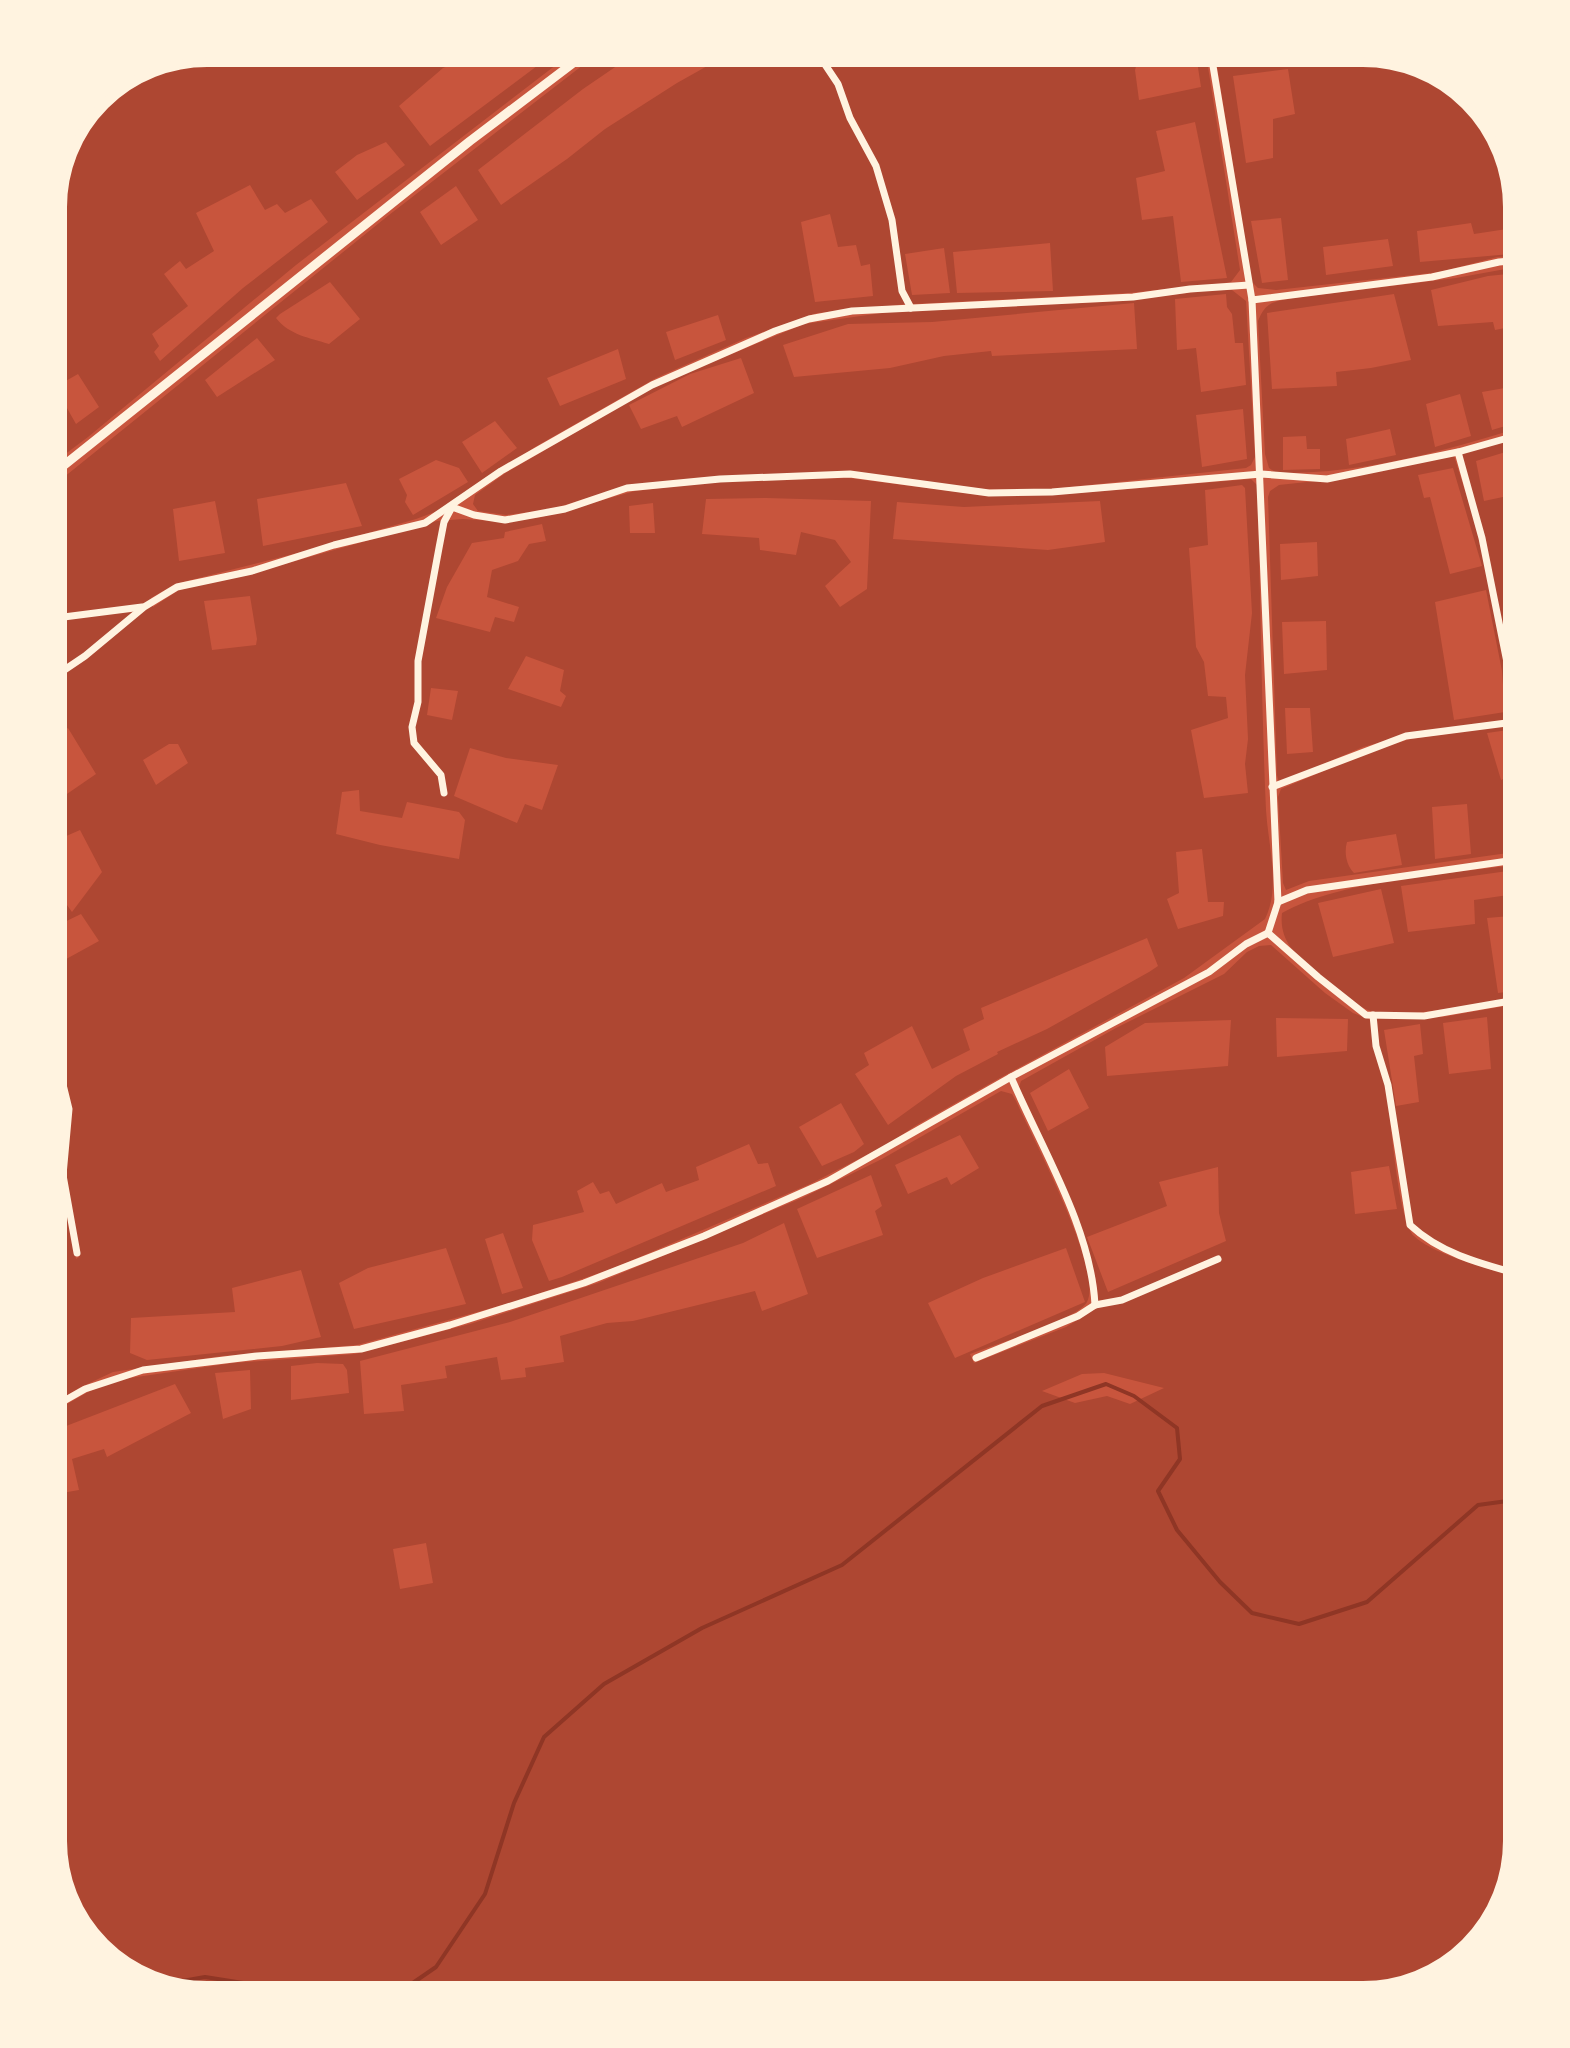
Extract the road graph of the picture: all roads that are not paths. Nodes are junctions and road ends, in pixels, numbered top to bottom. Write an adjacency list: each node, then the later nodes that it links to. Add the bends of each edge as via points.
1 (574, 62): 10 (street)
2 (823, 62): 7 (street, via 876,166 892,220 902,291)
3 (1212, 62): 5 (street)
4 (1508, 261): 6 (street, via 1432,277)
5 (1249, 285): 6 (street); 7 (street, via 1133,297)
6 (1252, 300): 11 (street)
7 (911, 308): 12 (street, via 809,319 716,355 501,471)
8 (1508, 438): 9 (street)
9 (1458, 452): 11 (street, via 1327,479); 15 (street)
10 (62, 467)
11 (1261, 474): 12 (street, via 989,493 850,474 734,478 627,488 565,509 505,520); 18 (street)
12 (452, 507): 13 (street, via 425,523 177,587); 19 (street, via 444,522 418,661 412,727 414,743 441,775)
13 (144, 607): 14 (street); 16 (street)
14 (62, 617)
15 (1508, 663)
16 (62, 672)
17 (1508, 723): 18 (street, via 1406,736)
18 (1272, 787): 21 (street)
19 (444, 793)
20 (1508, 861): 21 (street, via 1307,890)
21 (1278, 902): 22 (street)
22 (1268, 933): 24 (street, via 1366,1015); 25 (street, via 1209,972)
23 (1508, 1001): 24 (street, via 1424,1016)
24 (1373, 1015): 29 (street, via 1410,1225 1436,1246)
25 (1011, 1077): 30 (street, via 1078,1231); 32 (street, via 828,1181 584,1283 361,1349 143,1370)
26 (62, 1080): 27 (street, via 69,1109 63,1175)
27 (77, 1253)
28 (1218, 1259): 30 (street, via 1122,1300)
29 (1508, 1271)
30 (1095, 1305): 31 (street)
31 (976, 1358)
32 (62, 1402)

